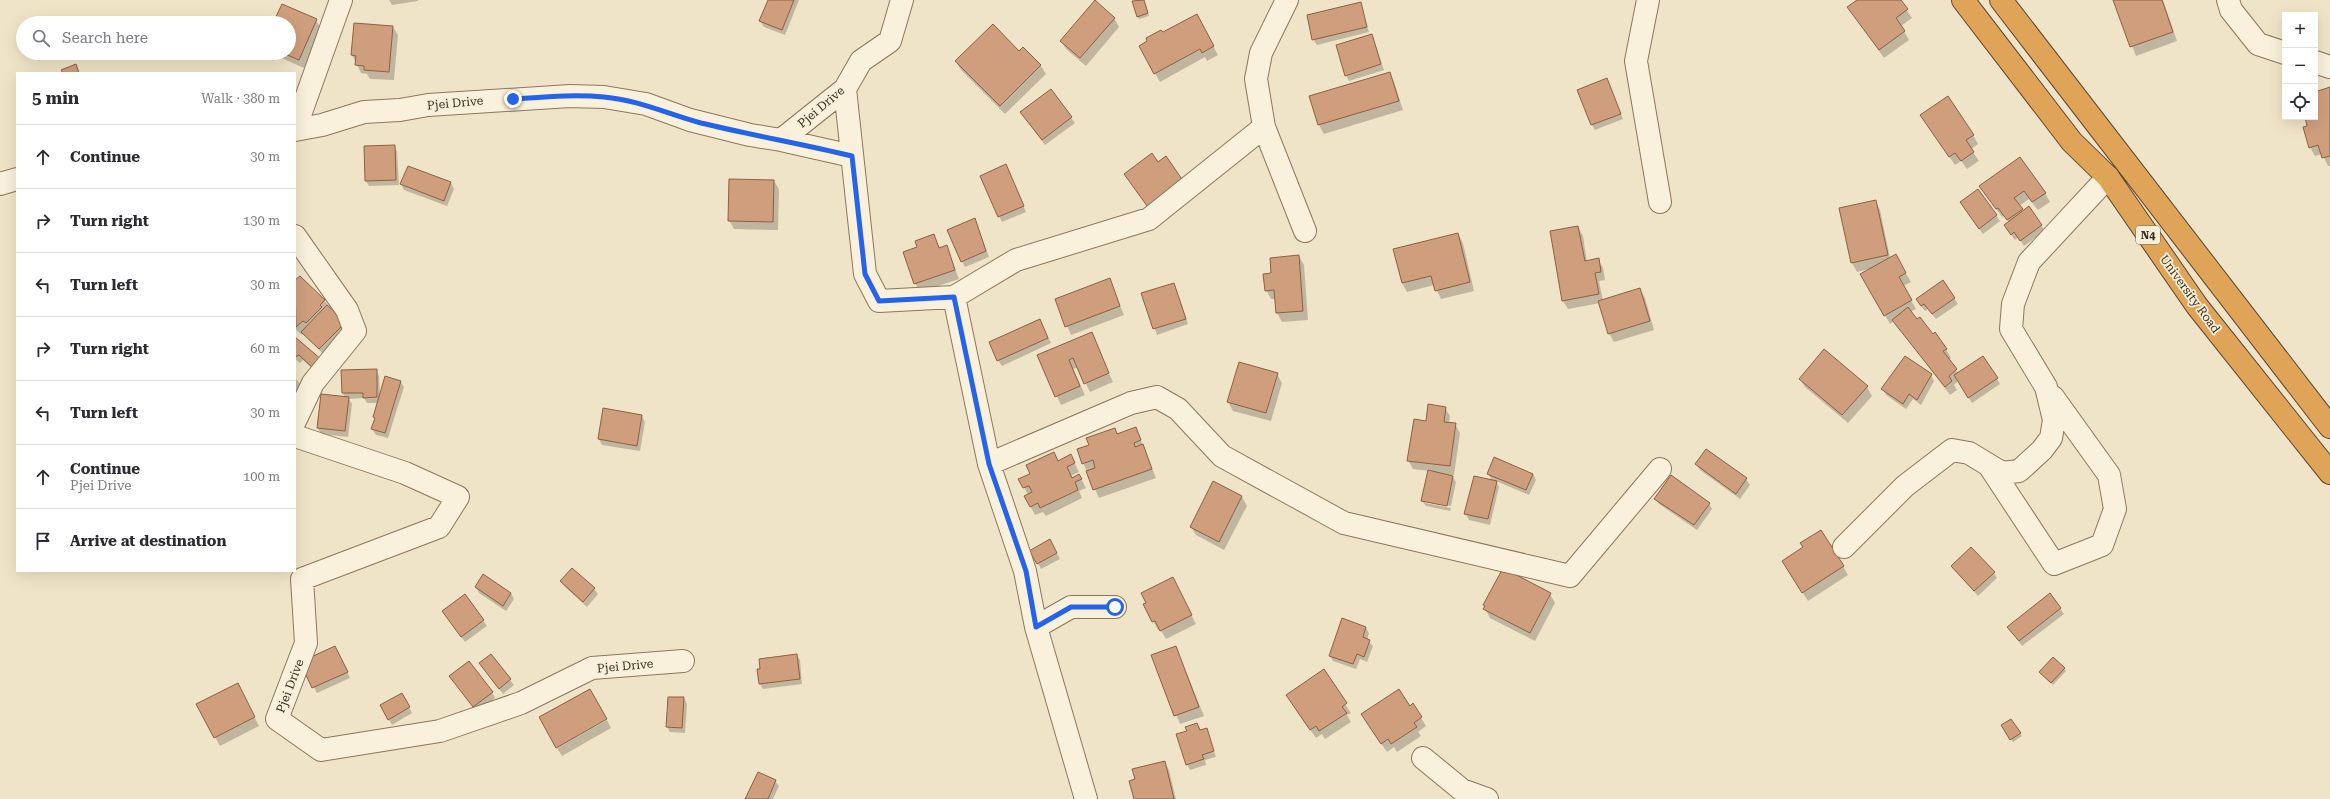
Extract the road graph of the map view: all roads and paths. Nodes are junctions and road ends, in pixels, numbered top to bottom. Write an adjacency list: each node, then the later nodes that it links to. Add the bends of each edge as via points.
1 (341, 0): 12 (street)
2 (902, 0): 11 (street, Pjei Drive, via 890,41 861,61)
3 (1287, 0): 13 (street, via 1261,53 1256,79)
4 (1648, 0): 20 (street, via 1636,61)
5 (1963, 0): 17 (highway, University Road / N4, via 2072,142)
6 (2001, 0): 26 (highway, N4)
7 (2228, 0): 8 (street, via 2231,10 2258,44)
8 (2282, 52)
9 (2318, 63): 10 (street)
10 (2330, 67)
11 (845, 89): 15 (street, Pjei Drive); 16 (street)
12 (296, 127)
13 (1264, 127): 21 (street); 23 (street, via 1149,219 1016,260)
14 (296, 130): 15 (street, Pjei Drive, via 364,112 400,110 428,104 570,96 604,97 646,104 690,120)
15 (781, 140): 16 (street)
16 (852, 156): 23 (street, via 865,274 879,301)
17 (2108, 177): 24 (street, via 2029,262 2013,304 2011,329); 31 (highway, University Road / N4, via 2197,306)
18 (16, 179): 19 (street)
19 (0, 184)
20 (1660, 202)
21 (1305, 231)
22 (296, 237): 25 (street, via 347,310 355,331 313,383)
23 (954, 297): 28 (street)
24 (2046, 387): 29 (street, via 2054,420 2051,438 2019,471 2002,473); 29 (street, via 2109,475 2115,509 2102,545 2054,564)
25 (296, 419)
26 (2330, 427)
27 (296, 436): 35 (street, Pjei Drive, via 405,473 458,497 439,527 302,579 306,643 277,719 320,750 440,731 521,703 592,668)
28 (989, 464): 30 (street, via 1131,403 1157,398 1178,409 1222,456 1344,523 1570,576); 34 (street, via 1026,571)
29 (1990, 467): 32 (street, via 1969,453 1952,450 1905,486)
30 (1660, 469)
31 (2330, 473)
32 (1844, 547)
33 (1115, 607): 34 (street, via 1071,607)
34 (1036, 627): 37 (street)
35 (683, 660)
36 (1423, 758): 38 (street, via 1462,790)
37 (1086, 799)
38 (1487, 799)

